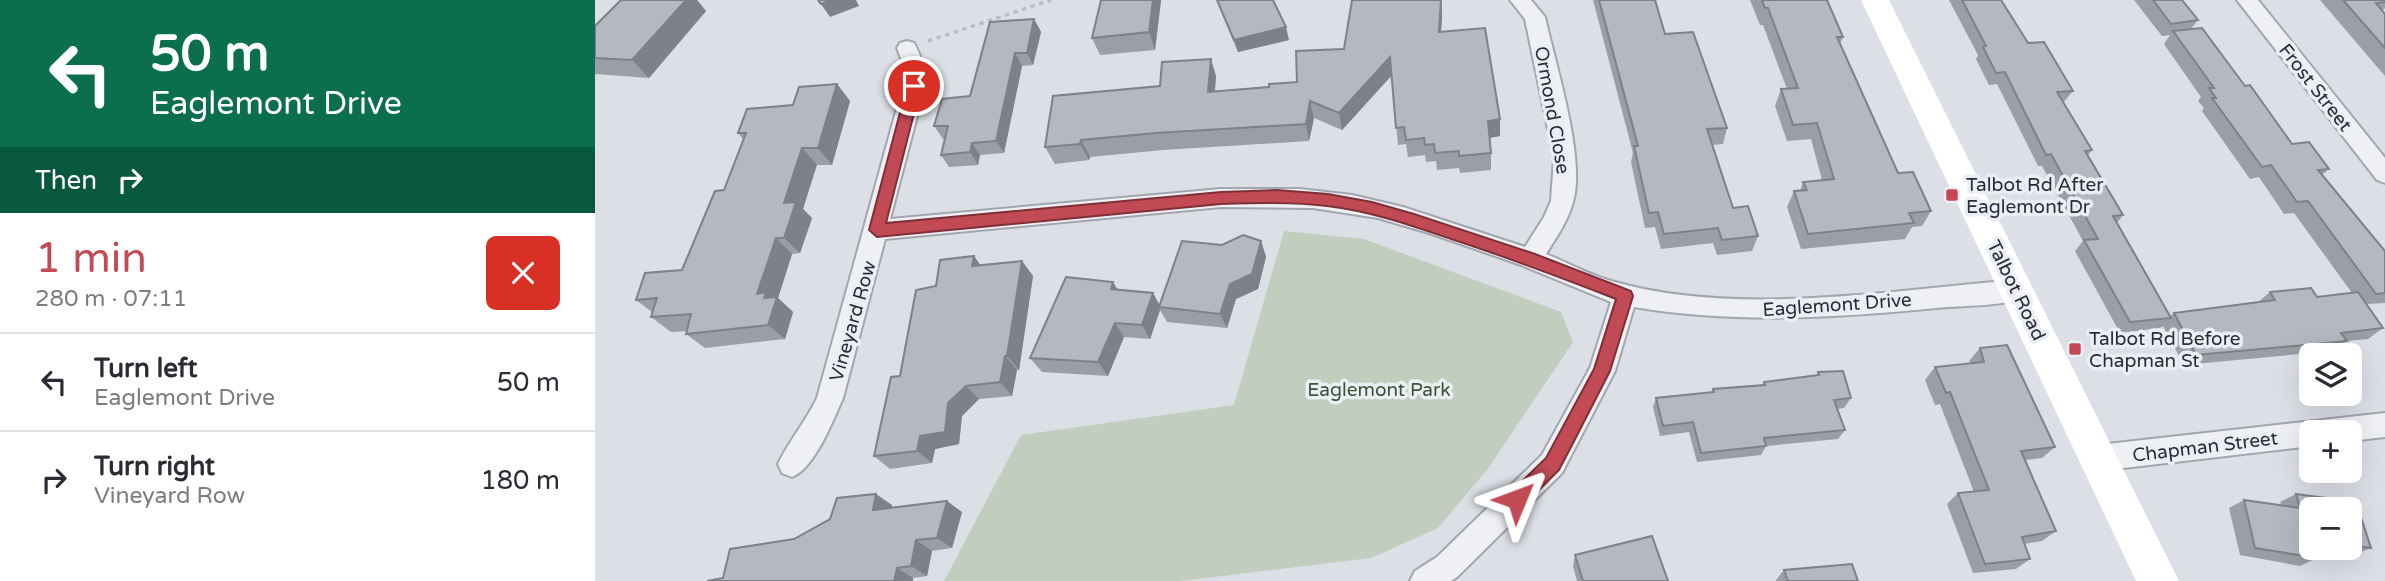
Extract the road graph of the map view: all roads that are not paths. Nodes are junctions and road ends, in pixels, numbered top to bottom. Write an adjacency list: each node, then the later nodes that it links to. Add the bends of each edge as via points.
1 (1521, 0): 7 (street, Ormond Close, via 1535,17 1567,178 1565,198 1554,223)
2 (1875, 0): 8 (main road, Talbot Road)
3 (2247, 0): 5 (street, Frost Street)
4 (907, 48): 6 (street, Vineyard Row, via 915,69 914,86)
5 (2385, 174)
6 (877, 230): 7 (street, Eaglemont Drive, via 1277,196 1372,208); 14 (street, Vineyard Row, via 830,398)
7 (1530, 258): 9 (street, Eaglemont Drive)
8 (2017, 290): 9 (street, Eaglemont Drive, via 1808,310 1704,307); 13 (main road, Talbot Road)
9 (1625, 296): 15 (street, via 1602,371 1552,464)
10 (2385, 425): 11 (street)
11 (2362, 428)
12 (2299, 435): 13 (street, Chapman Street)
13 (2098, 458): 16 (main road, Talbot Road)
14 (792, 464)
15 (1440, 576)
16 (2158, 581)

